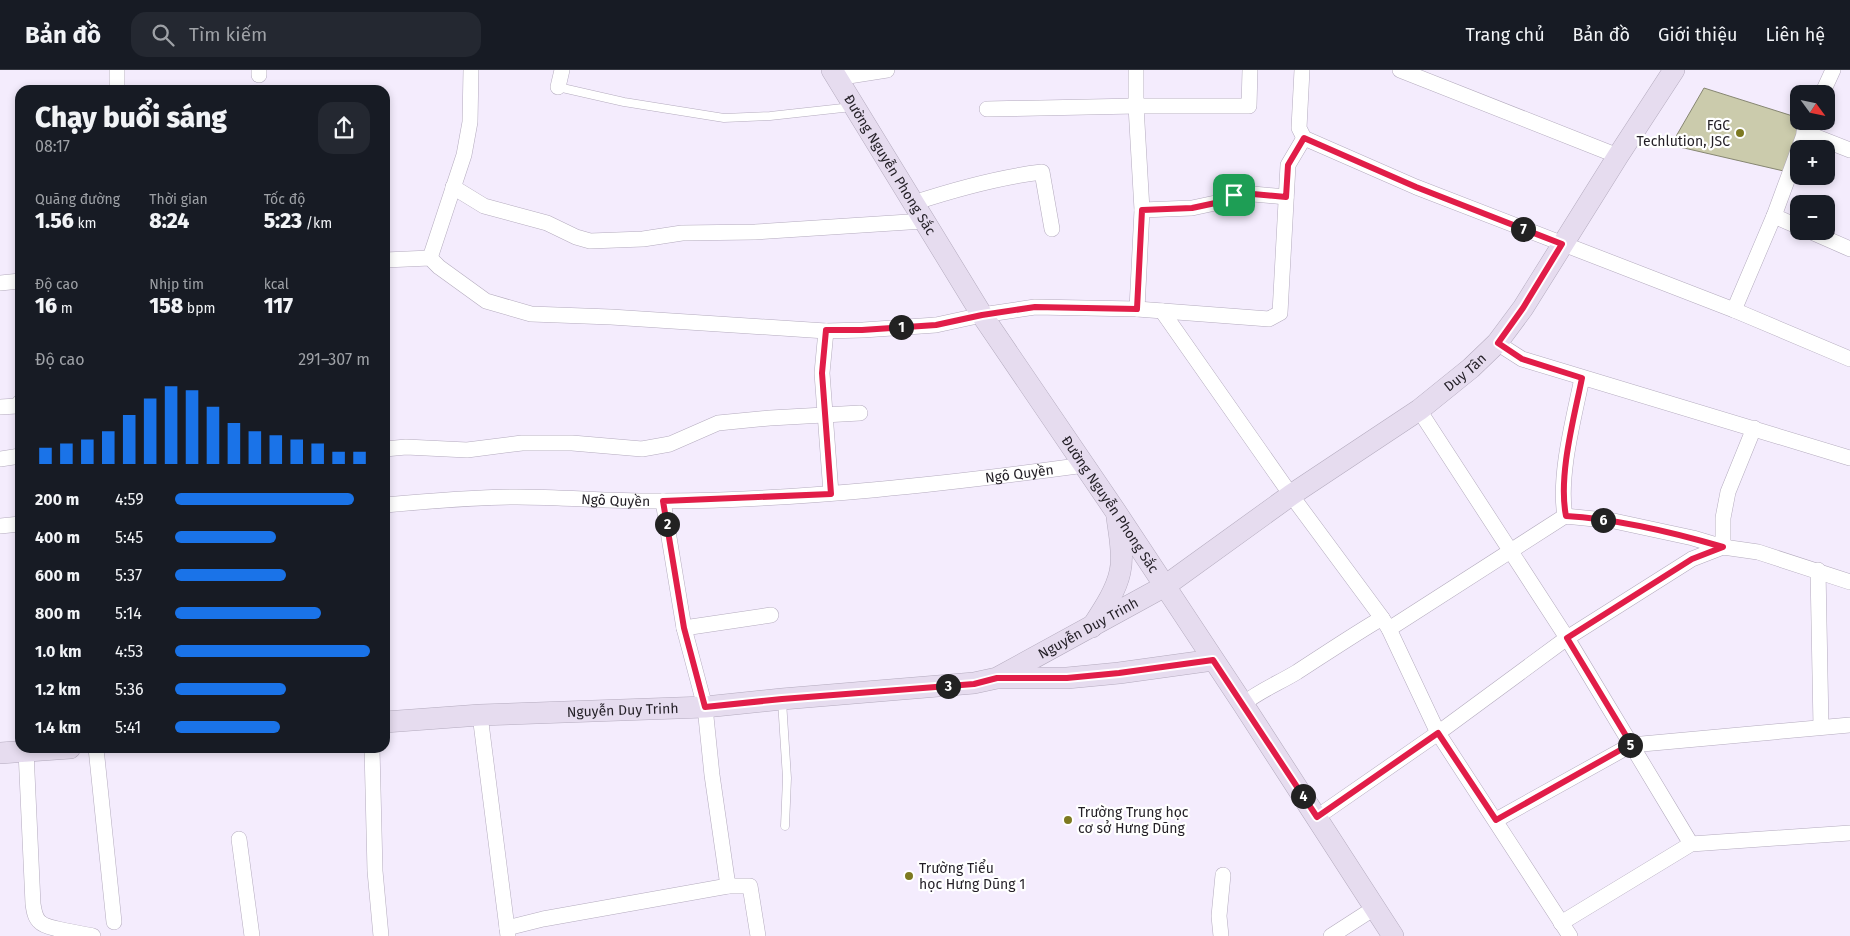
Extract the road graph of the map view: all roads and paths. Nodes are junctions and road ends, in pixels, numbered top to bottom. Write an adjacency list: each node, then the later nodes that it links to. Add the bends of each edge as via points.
1 (117, 70): 12 (street)
2 (471, 70): 23 (street, via 470,122 464,155)
3 (562, 70): 14 (street)
4 (886, 70): 11 (street)
5 (1136, 70): 15 (street)
6 (1250, 70): 15 (street, via 1249,106)
7 (1302, 70): 20 (street, via 1299,128)
8 (1400, 70): 22 (street)
9 (1674, 70): 22 (street, Duy Tân)
10 (1833, 70): 13 (street)
11 (834, 74): 16 (street, Đường Nguyễn Phong Sắc)
12 (117, 85)
13 (1826, 85)
14 (558, 87): 16 (lane, via 624,102 724,118)
15 (1136, 106): 17 (street); 26 (street)
16 (854, 107): 25 (street, Đường Nguyễn Phong Sắc)
17 (987, 109)
18 (1805, 130): 27 (street)
19 (1812, 130): 21 (street)
20 (1304, 138): 24 (street, via 1288,165); 32 (street, via 1416,187)
21 (1850, 150)
22 (1618, 156): 32 (street, Duy Tân)
23 (453, 187): 28 (street, via 484,206 547,222 590,241); 34 (street)
24 (1286, 197): 26 (street, via 1234,195 1220,202 1192,208); 40 (street, via 1280,313 1269,319)
25 (913, 203): 28 (street, Đường Nguyễn Phong Sắc); 30 (street, via 962,187 1042,172)
26 (1142, 210): 38 (street)
27 (1774, 216): 29 (street); 39 (street)
28 (924, 221): 41 (street, Đường Nguyễn Phong Sắc)
29 (1790, 223)
30 (1052, 228)
31 (1830, 240): 33 (street)
32 (1562, 244): 39 (street); 43 (street, Duy Tân)
33 (1850, 249)
34 (430, 258): 35 (street); 42 (street, via 438,268 486,301 531,314)
35 (390, 260)
36 (15, 282): 37 (street)
37 (0, 284)
38 (1137, 309): 40 (street); 41 (street, via 1035,307)
39 (1734, 310): 44 (street)
40 (1162, 311): 58 (street)
41 (982, 315): 42 (street, via 936,325); 56 (street, Đường Nguyễn Phong Sắc)
42 (826, 330): 50 (street, via 822,373)
43 (1498, 343): 45 (street, via 1522,359); 48 (street, Duy Tân)
44 (1850, 358)
45 (1582, 378): 51 (street); 62 (street, via 1565,476)
46 (15, 406): 47 (street)
47 (0, 407)
48 (1419, 410): 58 (street, Duy Tân); 66 (street)
49 (860, 413): 50 (street)
50 (825, 415): 52 (street, via 718,423 670,444 642,449 572,443 522,443 467,450); 57 (street)
51 (1754, 428): 54 (street); 65 (street, via 1728,492 1723,518)
52 (390, 449)
53 (15, 457): 55 (street)
54 (1850, 458)
55 (0, 459)
56 (1085, 466): 57 (street, Ngô Quyền); 61 (street, Đường Nguyễn Phong Sắc)
57 (831, 494): 59 (street, Ngô Quyền)
58 (1291, 495): 69 (street, Duy Tân); 71 (street)
59 (663, 501): 60 (street, Ngô Quyền, via 515,497); 73 (street)
60 (390, 505)
61 (1116, 512): 69 (street, Đường Nguyễn Phong Sắc); 72 (street, via 1121,571 1113,592)
62 (1566, 516): 65 (street, via 1614,521); 66 (street)
63 (15, 524): 64 (street)
64 (0, 526)
65 (1723, 547): 67 (street, via 1758,552); 74 (street, via 1692,559)
66 (1511, 552): 71 (street); 74 (street)
67 (1818, 570): 68 (street); 83 (street)
68 (1850, 582)
69 (1165, 586): 72 (street, Nguyễn Duy Trinh); 75 (street, Đường Nguyễn Phong Sắc)
70 (771, 614): 73 (street)
71 (1386, 623): 78 (street, via 1320,656); 84 (street)
72 (1092, 627): 76 (street, Nguyễn Duy Trinh)
73 (684, 628): 79 (street)
74 (1567, 638): 84 (street); 85 (street)
75 (1213, 660): 76 (street, via 1067,678); 78 (street, Đường Nguyễn Phong Sắc)
76 (997, 678): 77 (street, Nguyễn Duy Trinh, via 974,684)
77 (782, 699): 79 (street, Nguyễn Duy Trinh); 93 (lane, via 787,778)
78 (1243, 704): 91 (street, Đường Nguyễn Phong Sắc)
79 (705, 707): 80 (street, Nguyễn Duy Trinh); 98 (street)
80 (480, 715): 81 (street, Nguyễn Duy Trinh); 102 (street)
81 (390, 722)
82 (1850, 724): 83 (street)
83 (1821, 727): 85 (street)
84 (1438, 733): 91 (street); 92 (street)
85 (1631, 744): 92 (street); 96 (street)
86 (15, 752): 87 (street)
87 (0, 753)
88 (26, 753): 103 (street, via 36,918 49,928)
89 (97, 753): 100 (street)
90 (372, 753): 105 (street, via 374,871)
91 (1317, 817): 99 (street, Đường Nguyễn Phong Sắc)
92 (1496, 820): 101 (street)
93 (785, 826)
94 (1850, 833): 96 (street)
95 (239, 838): 104 (street)
96 (1691, 844): 101 (street)
97 (1223, 875): 107 (street, via 1219,916)
98 (728, 886): 102 (street, via 543,919); 106 (street, via 750,886)
99 (1376, 907): 108 (street); 109 (street, Đường Nguyễn Phong Sắc)
100 (114, 922)
101 (1561, 922): 110 (street)
102 (508, 932)
103 (93, 936)
104 (252, 936)
105 (381, 936)
106 (758, 936)
107 (1221, 936)
108 (1331, 936)
109 (1393, 936)
110 (1570, 936)

